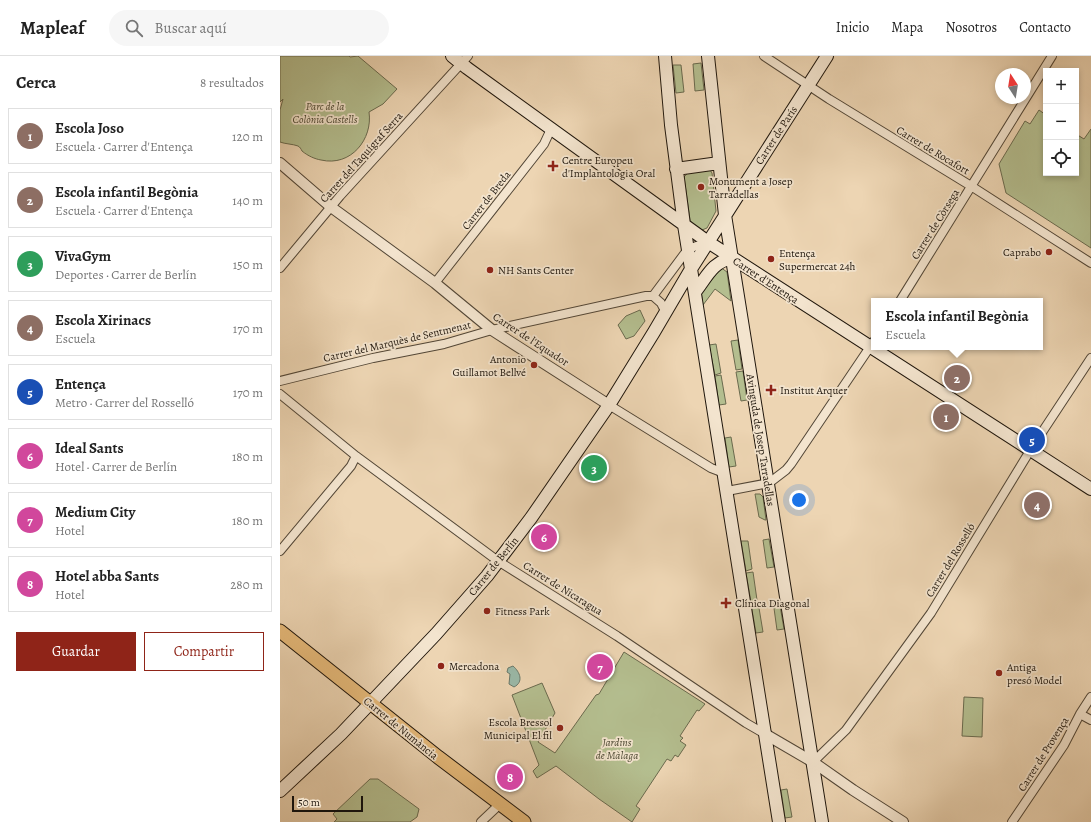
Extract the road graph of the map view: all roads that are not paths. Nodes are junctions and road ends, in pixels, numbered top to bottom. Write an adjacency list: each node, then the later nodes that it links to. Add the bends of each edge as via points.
1 (665, 56): 11 (main road)
2 (708, 56): 9 (main road, Avinguda de Josep Tarradellas)
3 (764, 56): 7 (street, Carrer de Rocafort)
4 (827, 56): 7 (main road, Carrer de París)
5 (1052, 56): 12 (street, Carrer de Còrsega)
6 (460, 58): 8 (main road, Carrer d'Entença); 14 (street, Carrer del Taquígraf Serra)
7 (808, 86): 12 (street, Carrer de Rocafort); 16 (main road, Carrer de París)
8 (551, 130): 15 (main road, Carrer d'Entença); 24 (street, Carrer de Breda, via 544,144)
9 (719, 163): 11 (main road); 16 (main road, Avinguda de Josep Tarradellas)
10 (280, 164): 14 (street, Carrer de l'Equador)
11 (676, 168): 13 (main road)
12 (971, 186): 21 (street, Carrer de Rocafort); 27 (street, Carrer de Còrsega)
13 (679, 191): 15 (main road, via 668,206); 17 (main road)
14 (331, 207): 22 (street, Carrer del Taquígraf Serra); 24 (street, Carrer de l'Equador)
15 (660, 209): 17 (main road, Carrer d'Entença)
16 (725, 215): 18 (main road); 20 (main road, Avinguda de Josep Tarradellas)
17 (684, 225): 18 (main road, Carrer d'Entença); 19 (main road)
18 (708, 242): 19 (street); 20 (main road, Carrer d'Entença); 23 (main road)
19 (688, 249): 23 (main road); 26 (street)
20 (732, 258): 25 (main road, via 716,265); 30 (main road, Carrer d'Entença); 40 (main road, Avinguda de Josep Tarradellas)
21 (1091, 263)
22 (280, 268)
23 (691, 269): 25 (main road); 28 (main road, Carrer de Berlín)
24 (436, 283): 29 (street, Carrer de l'Equador)
25 (695, 292): 39 (main road)
26 (653, 296): 28 (street, via 661,303); 29 (street, Carrer del Marquès de Sentmenat)
27 (902, 298)
28 (666, 313): 36 (main road, Carrer de Berlín)
29 (492, 330): 34 (street, Carrer del Marquès de Sentmenat); 36 (street, Carrer de l'Equador)
30 (871, 343)
31 (871, 345): 40 (street, via 791,464)
32 (881, 350): 37 (main road, Carrer d'Entença)
33 (1091, 358): 37 (street, Carrer del Rosselló)
34 (280, 381)
35 (280, 394): 38 (street, Carrer de Nicaragua)
36 (609, 405): 39 (street, Carrer de l'Equador, via 711,468); 44 (main road, Carrer de Berlín)
37 (1030, 449): 41 (main road, Carrer d'Entença); 51 (street, Carrer del Rosselló, via 931,613 846,730)
38 (356, 456): 43 (street, via 352,466); 44 (street, Carrer de Nicaragua)
39 (724, 473): 42 (main road)
40 (768, 483): 42 (street); 51 (main road, Avinguda de Josep Tarradellas)
41 (1091, 489)
42 (727, 491): 50 (main road)
43 (280, 551)
44 (498, 561): 47 (main road, Carrer de Berlín, via 449,619); 50 (street, Carrer de Nicaragua, via 618,636)
45 (280, 631): 47 (main road, Carrer de Numància)
46 (1091, 697): 48 (street, Carrer de Provença)
47 (370, 703): 52 (main road, Carrer de Berlín); 53 (main road, Carrer de Numància)
48 (1080, 714): 49 (street); 59 (street, Carrer de Provença, via 1064,745)
49 (1091, 720)
50 (765, 734): 51 (street); 56 (main road)
51 (813, 762): 57 (main road, Avinguda de Josep Tarradellas); 58 (street)
52 (280, 791)
53 (500, 804): 54 (street); 55 (main road, Carrer de Numància)
54 (481, 822)
55 (524, 822)
56 (779, 822)
57 (822, 822)
58 (903, 822)
59 (1012, 822)

